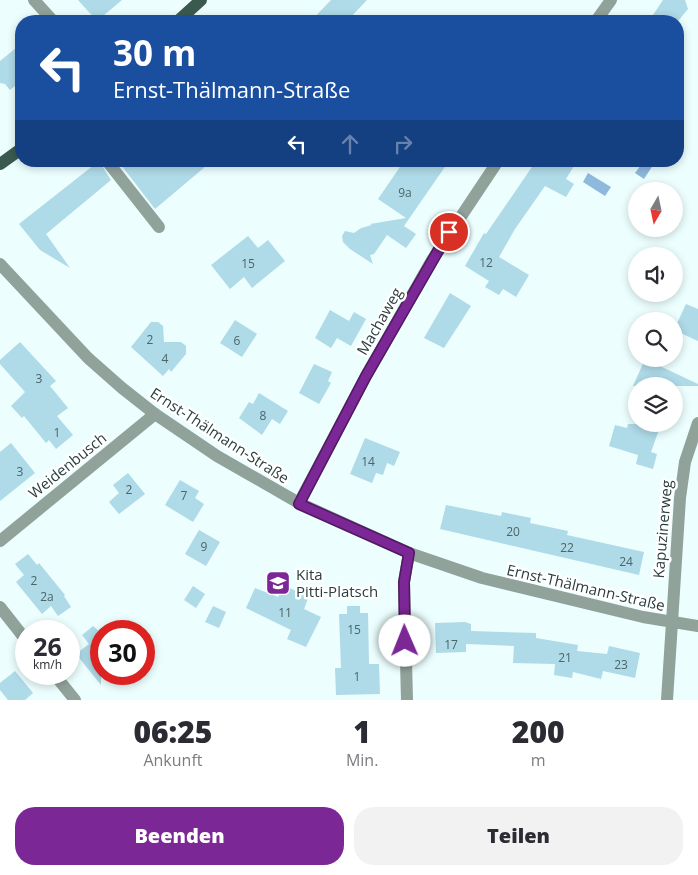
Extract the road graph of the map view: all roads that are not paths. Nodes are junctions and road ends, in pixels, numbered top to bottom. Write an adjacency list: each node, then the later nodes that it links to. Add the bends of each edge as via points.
1 (34, 0): 4 (street)
2 (201, 0): 5 (main road)
3 (611, 0): 6 (street)
4 (48, 15)
5 (185, 15)
6 (600, 15)
7 (15, 153): 8 (main road)
8 (0, 164)
9 (112, 167): 11 (street)
10 (494, 167): 15 (street, Machaweg, via 432,260)
11 (158, 227)
12 (0, 264): 13 (street, Ernst-Thälmann-Straße, via 88,358)
13 (155, 414): 15 (street, Ernst-Thälmann-Straße); 16 (street, Weidenbusch)
14 (698, 423): 19 (street, Kapuzinerweg, via 686,462 680,498)
15 (299, 504): 17 (street, Ernst-Thälmann-Straße)
16 (0, 541)
17 (409, 553): 19 (street, Ernst-Thälmann-Straße, via 527,591); 24 (street, via 404,582)
18 (0, 607): 20 (street)
19 (671, 623): 21 (street, Ernst-Thälmann-Straße); 25 (street, Kapuzinerweg)
20 (15, 626)
21 (698, 626)
22 (62, 685): 23 (street)
23 (74, 700)
24 (407, 700)
25 (667, 700)

